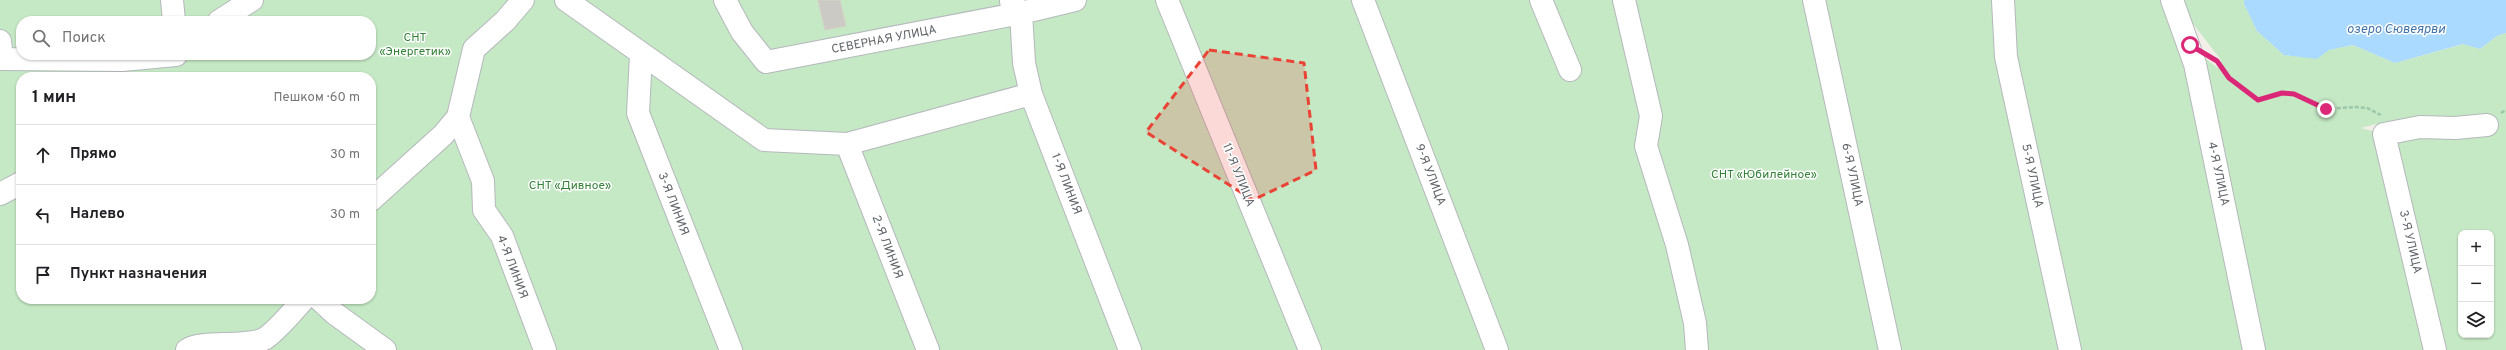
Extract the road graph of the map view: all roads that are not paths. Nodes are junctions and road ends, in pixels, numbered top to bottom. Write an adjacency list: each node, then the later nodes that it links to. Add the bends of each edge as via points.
1 (172, 0): 15 (street)
2 (252, 0): 16 (street)
3 (523, 0): 25 (street, via 505,21 474,49)
4 (566, 0): 18 (street)
5 (725, 0): 14 (street, СЕВЕРНАЯ УЛИЦА, via 742,32 766,62)
6 (1075, 0): 14 (street, СЕВЕРНАЯ УЛИЦА)
7 (1167, 0): 39 (street, 11-Я УЛИЦА)
8 (1363, 0): 40 (street, 9-Я УЛИЦА)
9 (1542, 0): 23 (street)
10 (1624, 0): 41 (street, via 1651,116 1646,146 1677,245 1695,323)
11 (1814, 0): 42 (street, 6-Я УЛИЦА)
12 (2003, 0): 43 (street, 5-Я УЛИЦА, via 2006,57)
13 (2172, 0): 44 (street, 4-Я УЛИЦА, via 2190,45)
14 (1015, 7): 24 (street, 1-Я ЛИНИЯ)
15 (174, 16)
16 (227, 16)
17 (1, 53): 19 (street)
18 (641, 55): 27 (street, via 764,140); 36 (street, 3-Я ЛИНИЯ, via 638,113)
19 (16, 57)
20 (27, 60): 22 (street)
21 (122, 60): 22 (street)
22 (60, 69)
23 (1570, 70)
24 (1031, 94): 27 (street); 38 (street, 1-Я ЛИНИЯ)
25 (458, 117): 30 (street, via 443,135); 35 (street, 4-Я ЛИНИЯ, via 483,181 484,210 502,236)
26 (2487, 125): 45 (street, 3-Я УЛИЦА, via 2455,128 2420,127 2384,134)
27 (847, 144): 37 (street, 2-Я ЛИНИЯ)
28 (16, 186): 29 (street)
29 (0, 194)
30 (376, 195)
31 (299, 304): 34 (street, via 264,339 221,346 192,347)
32 (324, 304): 33 (street)
33 (376, 346)
34 (187, 350)
35 (545, 350)
36 (731, 350)
37 (928, 350)
38 (1130, 350)
39 (1310, 350)
40 (1497, 350)
41 (1697, 350)
42 (1890, 350)
43 (2070, 350)
44 (2254, 350)
45 (2435, 350)

